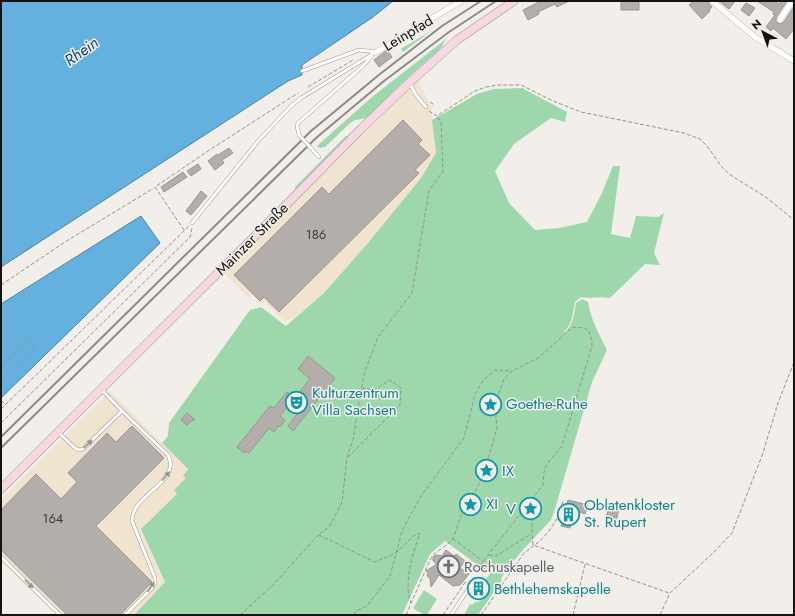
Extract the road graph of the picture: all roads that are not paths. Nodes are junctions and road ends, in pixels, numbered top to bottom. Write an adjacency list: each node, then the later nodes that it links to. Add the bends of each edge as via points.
1 (461, 1): 6 (street, Leinpfad)
2 (514, 1): 9 (main road, Mainzer Straße, via 457,40)
3 (712, 1): 7 (street, via 755,37)
4 (792, 1): 5 (street)
5 (780, 20)
6 (376, 52): 8 (lane, via 360,50); 11 (lane, bridge, via 298,123 298,135); 12 (lane, via 291,106 259,140)
7 (794, 61)
8 (302, 71)
9 (409, 83): 10 (lane); 13 (main road, Mainzer Straße)
10 (426, 107)
11 (319, 157)
12 (192, 223)
13 (101, 389): 14 (lane); 15 (main road, Mainzer Straße)
14 (122, 411): 15 (lane, one-way to 14, via 80,450); 20 (lane, one-way to 14, via 155,583 132,515 137,505 165,478 171,467 168,455)
15 (58, 431): 16 (main road, Mainzer Straße)
16 (1, 489)
17 (1, 557): 19 (lane, one-way to 19)
18 (475, 579): 21 (lane)
19 (60, 615)
20 (125, 615)
21 (451, 615)

